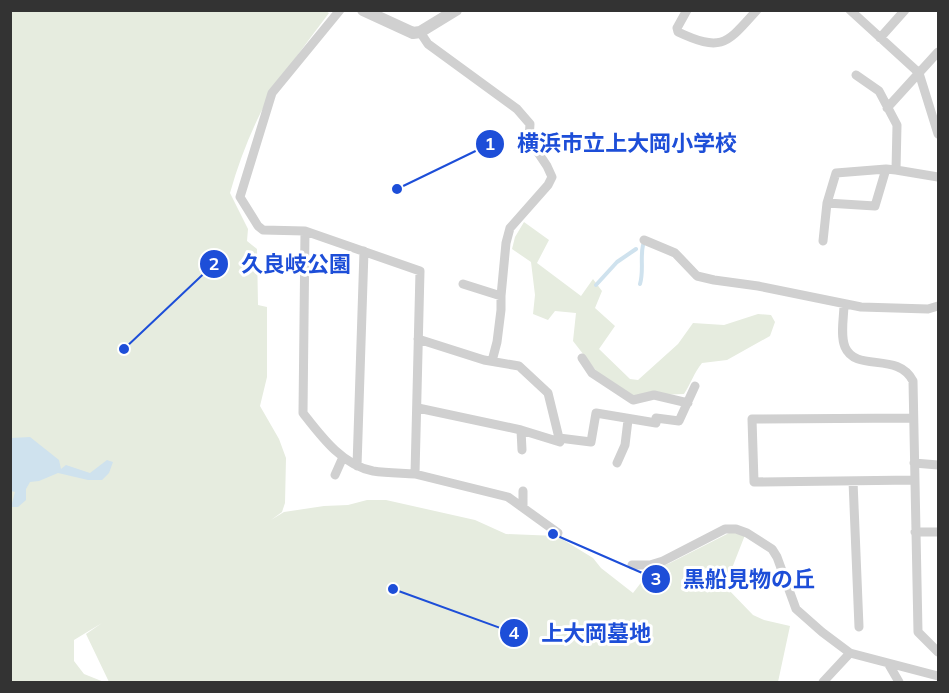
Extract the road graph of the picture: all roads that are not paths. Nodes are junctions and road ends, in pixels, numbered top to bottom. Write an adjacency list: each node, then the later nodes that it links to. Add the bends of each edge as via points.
1 (340, 10): 18 (street, via 272,93 240,197 263,230)
2 (363, 10): 8 (street, via 413,33)
3 (456, 10): 8 (street)
4 (687, 10): 5 (street, via 678,32 708,44 731,39)
5 (757, 10)
6 (850, 10): 9 (street)
7 (905, 10): 9 (street)
8 (420, 32): 23 (street, via 428,44 517,109 530,124 529,139 552,177 510,228)
9 (880, 38): 11 (street)
10 (939, 52): 11 (street)
11 (919, 73): 13 (street); 14 (street)
12 (856, 75): 13 (street, via 879,91)
13 (887, 108): 15 (street, via 897,125)
14 (939, 134)
15 (891, 170): 16 (street); 17 (street, via 836,173); 17 (street, via 875,206)
16 (939, 177)
17 (827, 203): 20 (street)
18 (305, 231): 21 (street); 37 (street, via 303,413)
19 (644, 240): 24 (street, via 675,253 697,276)
20 (823, 241)
21 (364, 251): 26 (street, via 420,271); 41 (street)
22 (462, 284): 23 (street)
23 (501, 296): 28 (street)
24 (844, 304): 25 (street, via 886,309); 32 (street, via 845,348 854,358 909,372 913,381)
25 (939, 306)
26 (418, 339): 28 (street); 31 (street)
27 (582, 358): 30 (street, via 592,373 633,399 654,395)
28 (492, 361): 35 (street, via 519,366 548,393)
29 (695, 386): 30 (street)
30 (688, 403): 33 (street, via 679,421)
31 (418, 408): 34 (street); 42 (street)
32 (912, 418): 39 (street); 45 (street, via 752,419 754,482)
33 (628, 420): 35 (street, via 596,413 591,442); 38 (street, via 625,445)
34 (521, 430): 35 (street, via 560,442); 36 (street)
35 (559, 438)
36 (522, 450)
37 (343, 457): 41 (street); 43 (street)
38 (617, 463)
39 (914, 463): 40 (street); 44 (street)
40 (939, 465)
41 (357, 466): 42 (street)
42 (415, 474): 47 (street, via 508,497)
43 (335, 475)
44 (914, 480): 45 (street); 48 (street)
45 (853, 481): 52 (street)
46 (523, 491): 47 (street)
47 (523, 507): 50 (street)
48 (915, 532): 49 (street); 53 (street, via 918,632)
49 (939, 532)
50 (558, 533)
51 (633, 565): 54 (street, via 663,561 724,529 747,533 772,549 796,609 822,632)
52 (859, 627)
53 (939, 652)
54 (856, 653): 55 (street); 57 (street)
55 (888, 663): 56 (street); 58 (street)
56 (939, 676)
57 (823, 682)
58 (900, 682)

